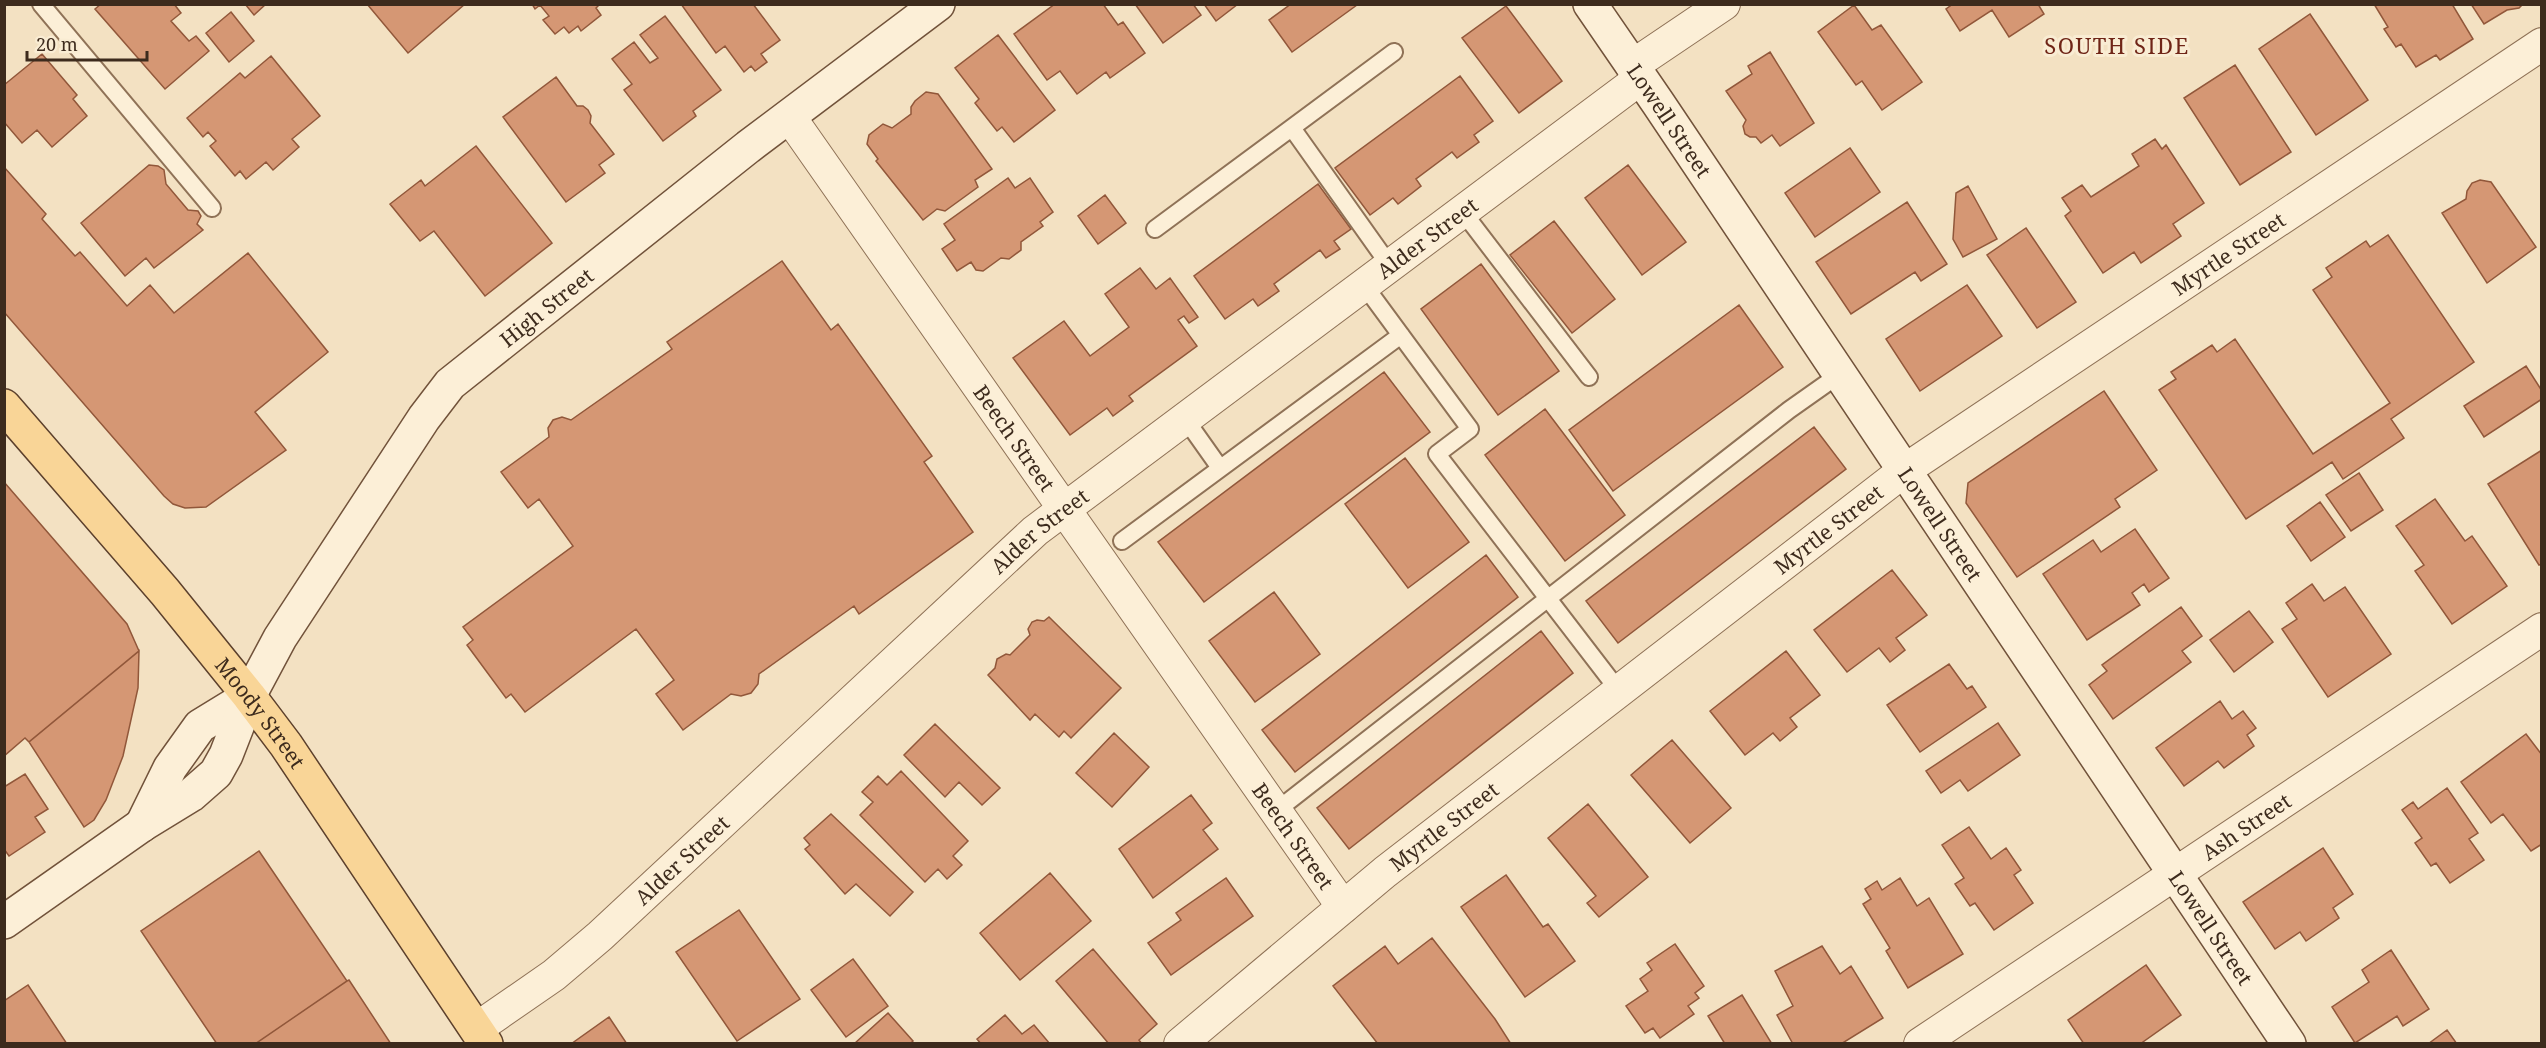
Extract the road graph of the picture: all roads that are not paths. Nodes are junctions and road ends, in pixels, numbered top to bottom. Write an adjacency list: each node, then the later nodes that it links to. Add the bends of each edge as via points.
1 (41, 4): 10 (lane)
2 (939, 4): 8 (street, High Street)
3 (1590, 4): 7 (street, Lowell Street)
4 (1724, 4): 7 (street, Alder Street)
5 (2541, 44): 21 (street, Myrtle Street)
6 (1394, 52): 9 (lane)
7 (1637, 72): 11 (street, Alder Street); 16 (street, Lowell Street)
8 (789, 116): 22 (street, Beech Street); 27 (street, High Street, via 450,384 280,638)
9 (1292, 128): 12 (lane); 13 (lane)
10 (212, 208)
11 (1462, 212): 13 (street, Alder Street); 17 (lane)
12 (1155, 229)
13 (1390, 266): 14 (street, Alder Street)
14 (1365, 285): 15 (lane); 19 (street, Alder Street)
15 (1401, 334): 20 (lane); 24 (lane, via 1470,429 1437,454)
16 (1840, 374): 21 (street, Lowell Street); 24 (lane)
17 (1589, 377)
18 (4, 406): 27 (main road, Moody Street)
19 (1186, 420): 20 (lane); 22 (street, Alder Street)
20 (1220, 468): 23 (lane)
21 (1905, 470): 26 (street, Myrtle Street); 29 (street, Lowell Street)
22 (1065, 510): 28 (street, Beech Street); 32 (street, Alder Street, via 1011,552 600,936)
23 (1122, 541)
24 (1548, 598): 26 (lane); 28 (lane)
25 (2541, 629): 29 (street, Ash Street)
26 (1619, 691): 30 (street, Myrtle Street)
27 (249, 696): 31 (street, via 200,726 170,768 142,825); 32 (main road, Moody Street)
28 (1276, 811): 30 (street, Beech Street)
29 (2175, 873): 34 (street, Ash Street); 35 (street, Lowell Street)
30 (1343, 907): 33 (street, Myrtle Street)
31 (4, 922)
32 (481, 1036)
33 (1180, 1044)
34 (1920, 1044)
35 (2289, 1044)

